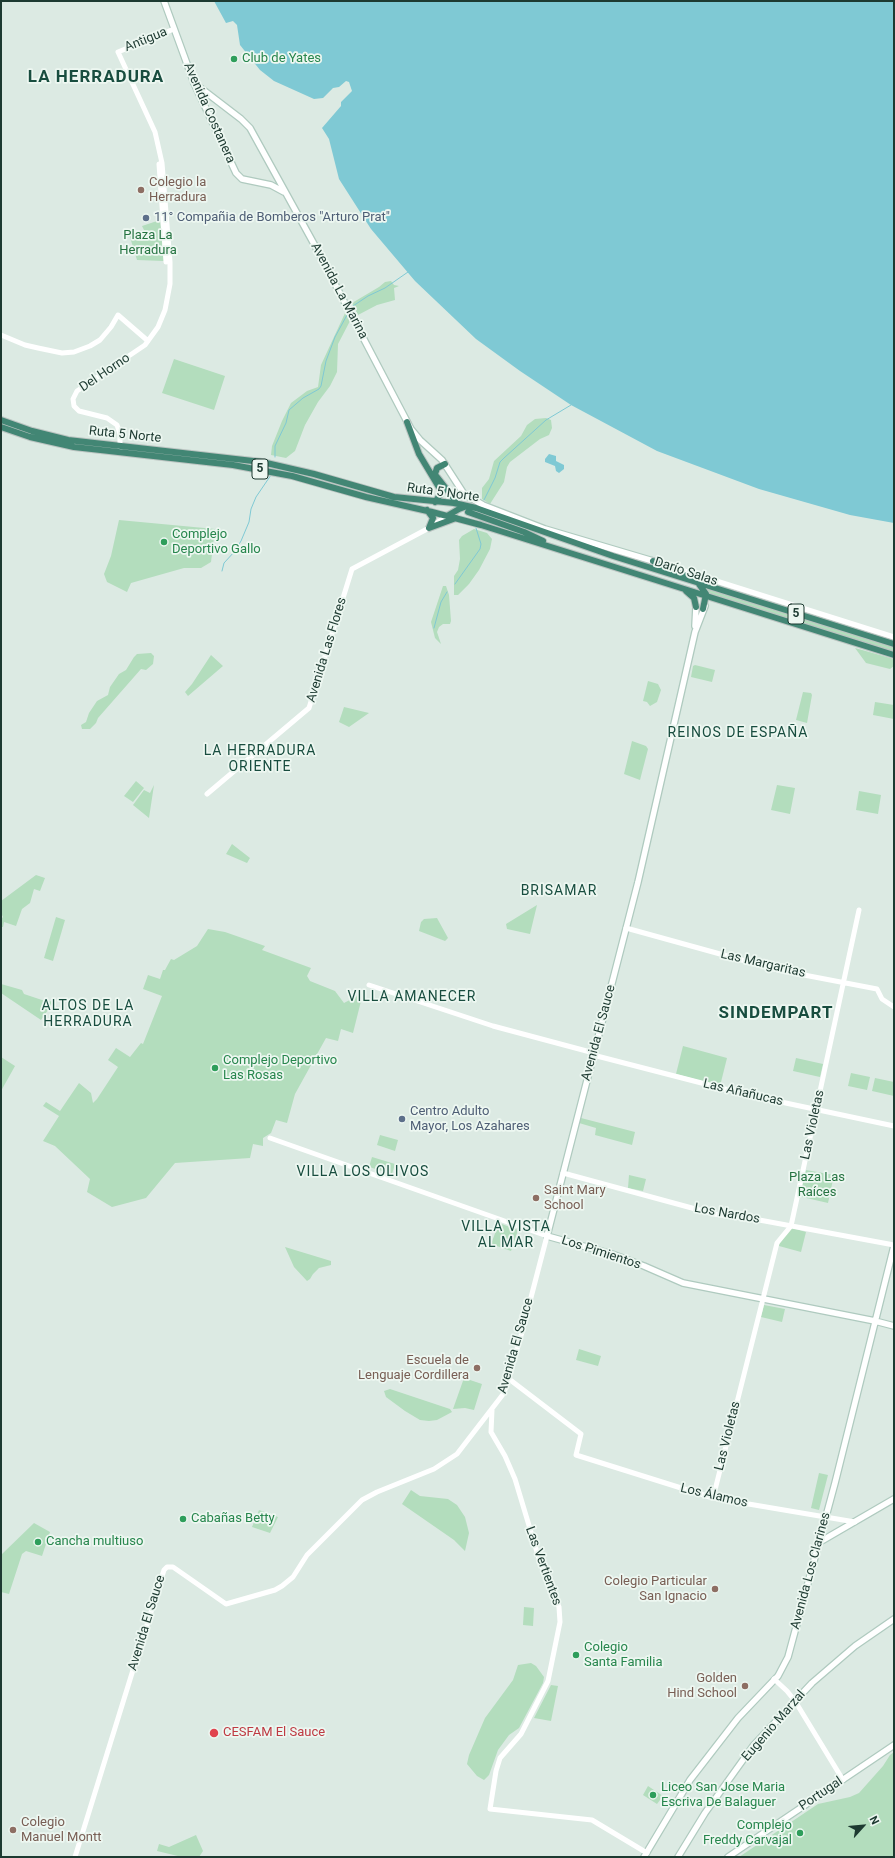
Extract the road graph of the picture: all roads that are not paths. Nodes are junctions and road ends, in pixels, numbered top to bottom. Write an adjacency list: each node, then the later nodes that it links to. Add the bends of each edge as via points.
1 (164, 1): 2 (main road, Avenida Costanera)
2 (174, 29): 3 (street, Antigua); 4 (main road, Avenida Costanera)
3 (118, 52): 9 (street, Del Horno, via 155,132 160,156 167,297 161,322)
4 (194, 83): 5 (main road, Avenida La Marina, via 246,123); 6 (main road, Avenida Costanera, via 236,173 242,179)
5 (276, 178): 6 (main road); 7 (main road, Avenida La Marina)
6 (267, 184): 7 (main road, Avenida Costanera)
7 (285, 194): 11 (main road, Avenida La Marina)
8 (1, 335): 9 (street, via 25,345 62,353 74,352 100,340 118,315)
9 (148, 341): 14 (street, Del Horno, via 77,391 73,397 73,404 79,411 107,418 116,425 120,434)
10 (1, 420): 14 (highway, Ruta 5 Norte / 5, via 58,438)
11 (407, 422): 13 (highway); 15 (main road, Avenida La Marina, via 417,437)
12 (1, 427): 14 (highway, Ruta 5 Norte / 5, via 56,444)
13 (413, 436): 16 (highway); 18 (highway, via 419,454 440,489)
14 (120, 450): 18 (highway, Ruta 5 Norte / 5, via 262,462 385,495); 21 (highway, Ruta 5 Norte / 5, via 260,469)
15 (445, 464): 16 (highway, via 437,468); 19 (main road, Avenida La Marina, via 462,491)
16 (435, 474): 17 (highway)
17 (455, 500)
18 (435, 502): 20 (highway, Ruta 5 Norte / 5)
19 (479, 504): 25 (main road, Darío Salas)
20 (468, 509): 22 (highway, via 459,509); 25 (highway, Ruta 5 Norte / 5); 26 (highway, via 524,532)
21 (427, 510): 22 (highway, Ruta 5 Norte / 5); 24 (highway, via 433,520)
22 (447, 516): 23 (highway, Ruta 5 Norte / 5); 24 (street, Avenida Las Flores)
23 (457, 518): 24 (highway); 26 (highway, Ruta 5 Norte / 5)
24 (429, 528): 38 (street, Avenida Las Flores, via 352,569 309,708)
25 (542, 529): 27 (main road, Darío Salas); 28 (highway, Ruta 5 Norte / 5, via 603,553)
26 (559, 550): 29 (highway, Ruta 5 Norte / 5)
27 (653, 561): 28 (highway); 35 (street, Darío Salas)
28 (698, 583): 30 (highway); 36 (highway, Ruta 5 Norte / 5)
29 (683, 589): 30 (highway, Ruta 5 Norte / 5); 32 (highway, via 694,598)
30 (706, 596): 31 (highway, Ruta 5 Norte / 5); 33 (highway)
31 (719, 600): 33 (highway, via 712,601); 37 (highway, Ruta 5 Norte / 5)
32 (696, 607): 34 (main road, Avenida El Sauce)
33 (704, 607): 34 (main road, Avenida El Sauce)
34 (695, 632): 40 (main road, Avenida El Sauce)
35 (894, 637)
36 (894, 644)
37 (894, 654)
38 (207, 794)
39 (859, 910): 41 (street, Las Violetas)
40 (626, 928): 41 (street, Las Margaritas, via 764,966); 44 (main road, Avenida El Sauce)
41 (843, 982): 43 (street, Las Margaritas, via 877,989 885,1002); 45 (street, Las Violetas)
42 (369, 985): 44 (street, Las Añañucas, via 493,1026)
43 (894, 1007)
44 (593, 1054): 45 (street, Las Añañucas, via 748,1095); 48 (main road, Avenida El Sauce)
45 (816, 1109): 46 (street, Las Añañucas); 49 (street, Las Violetas)
46 (894, 1126)
47 (270, 1138): 50 (street, Los Pimientos)
48 (563, 1173): 49 (street, Los Nardos, via 702,1211); 50 (main road, Avenida El Sauce)
49 (791, 1226): 51 (street, Los Nardos); 52 (street, Las Violetas, via 777,1243)
50 (547, 1236): 52 (main road, Los Pimientos, via 612,1254 683,1283); 55 (street, Avenida El Sauce)
51 (894, 1246): 53 (main road, Avenida Los Clarines)
52 (764, 1299): 53 (main road, Los Pimientos); 57 (street, Las Violetas)
53 (875, 1320): 54 (main road, Los Pimientos); 59 (main road, Avenida Los Clarines)
54 (894, 1326)
55 (509, 1379): 56 (street, Avenida El Sauce, via 504,1393); 57 (street, Los Álamos, via 581,1434 576,1455)
56 (492, 1410): 67 (street, Las Vertientes, via 491,1432 515,1479 540,1562 559,1607 560,1622 548,1681 521,1734 500,1758 490,1809 592,1820); 68 (street, Avenida El Sauce, via 457,1454 449,1460 434,1469 377,1492 358,1504 307,1555 293,1577 278,1588 226,1604 173,1567 164,1570)
57 (713, 1498): 59 (street, Los Álamos)
58 (894, 1499): 60 (main road)
59 (825, 1517): 60 (street, Los Álamos); 61 (main road, Avenida Los Clarines)
60 (855, 1522): 61 (main road)
61 (818, 1543): 63 (main road, Avenida Los Clarines, via 788,1657)
62 (894, 1619): 64 (main road, Eugenio Marzal, via 840,1658)
63 (774, 1679): 64 (street); 67 (main road, Avenida Los Clarines, via 738,1718 690,1780)
64 (794, 1701): 66 (street); 69 (main road, Eugenio Marzal, via 753,1746 704,1813)
65 (894, 1745): 66 (main road, Portugal)
66 (843, 1780): 70 (main road, Portugal)
67 (645, 1855)
68 (75, 1857)
69 (678, 1857)
70 (728, 1857)

